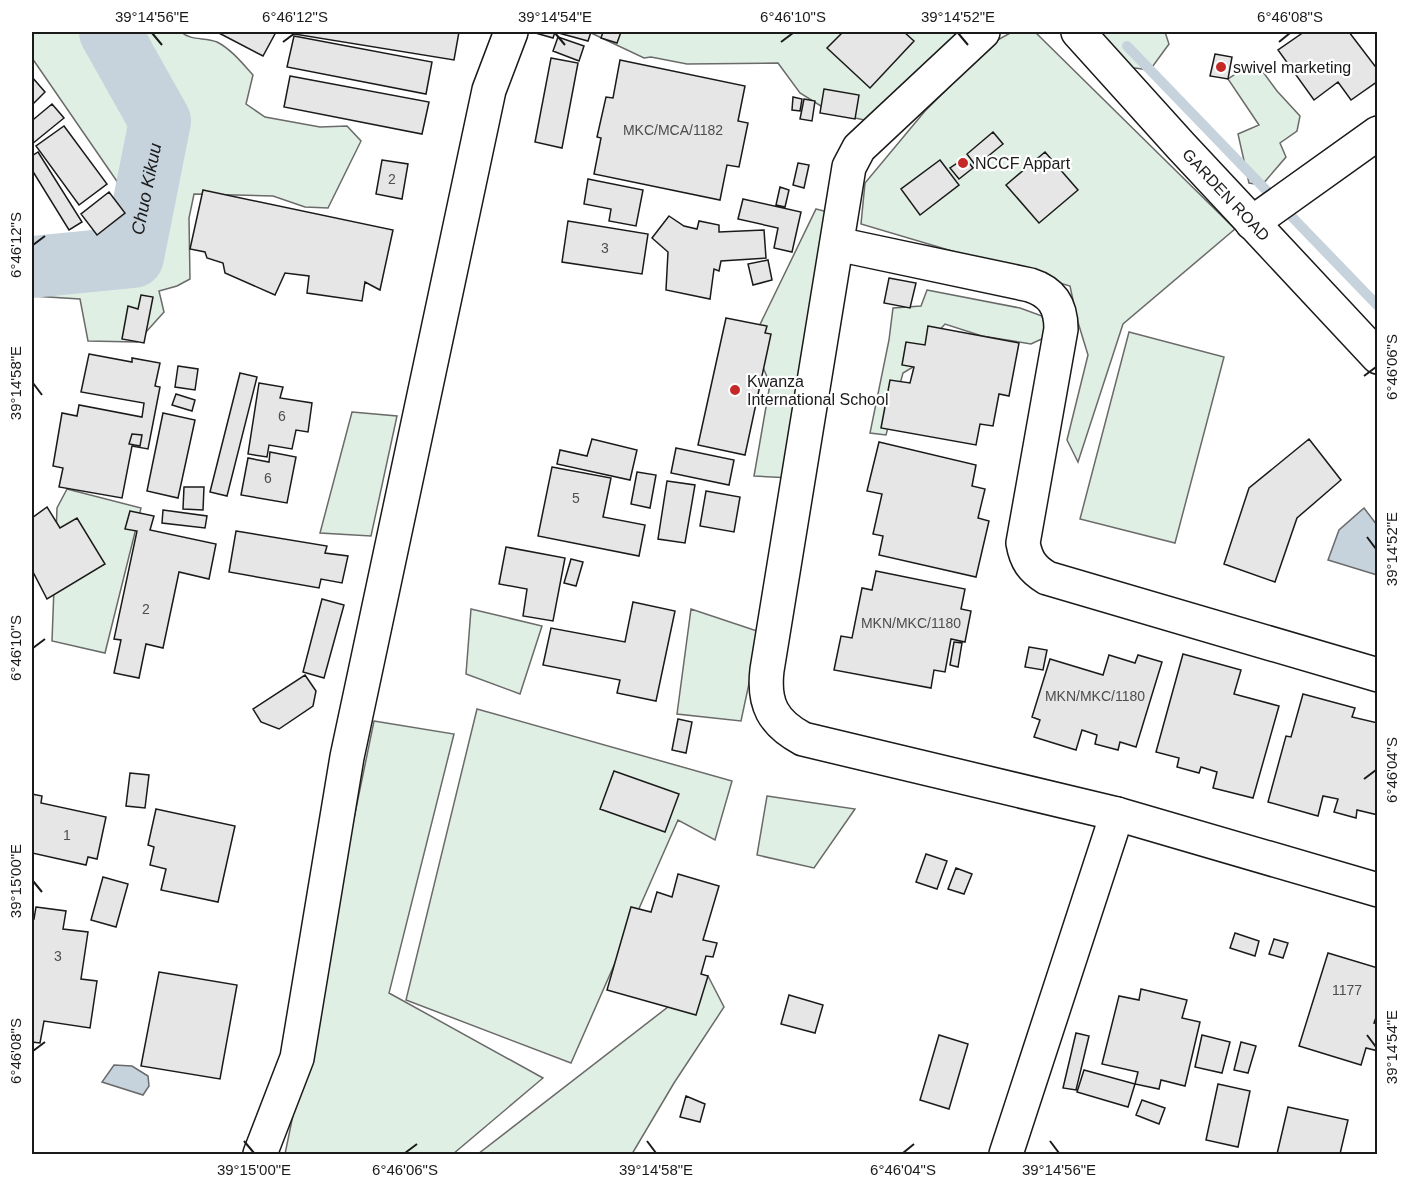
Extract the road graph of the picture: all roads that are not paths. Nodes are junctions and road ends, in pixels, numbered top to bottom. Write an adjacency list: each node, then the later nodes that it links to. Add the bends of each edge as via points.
1 (511, 32): 11 (street, via 489,90 346,757 297,1058)
2 (983, 32): 6 (street, via 859,148 849,167)
3 (1078, 32): 5 (street, GARDEN ROAD)
4 (1377, 133): 5 (street)
5 (1252, 223): 7 (street, GARDEN ROAD)
6 (837, 244): 8 (street, via 1030,285 1042,289 1058,306 1061,329 1023,543 1029,564 1037,572); 9 (street, via 767,670 769,704 788,730 803,738)
7 (1377, 357)
8 (1377, 675)
9 (1117, 814): 10 (street); 12 (street)
10 (1377, 890)
11 (260, 1155)
12 (1006, 1155)

